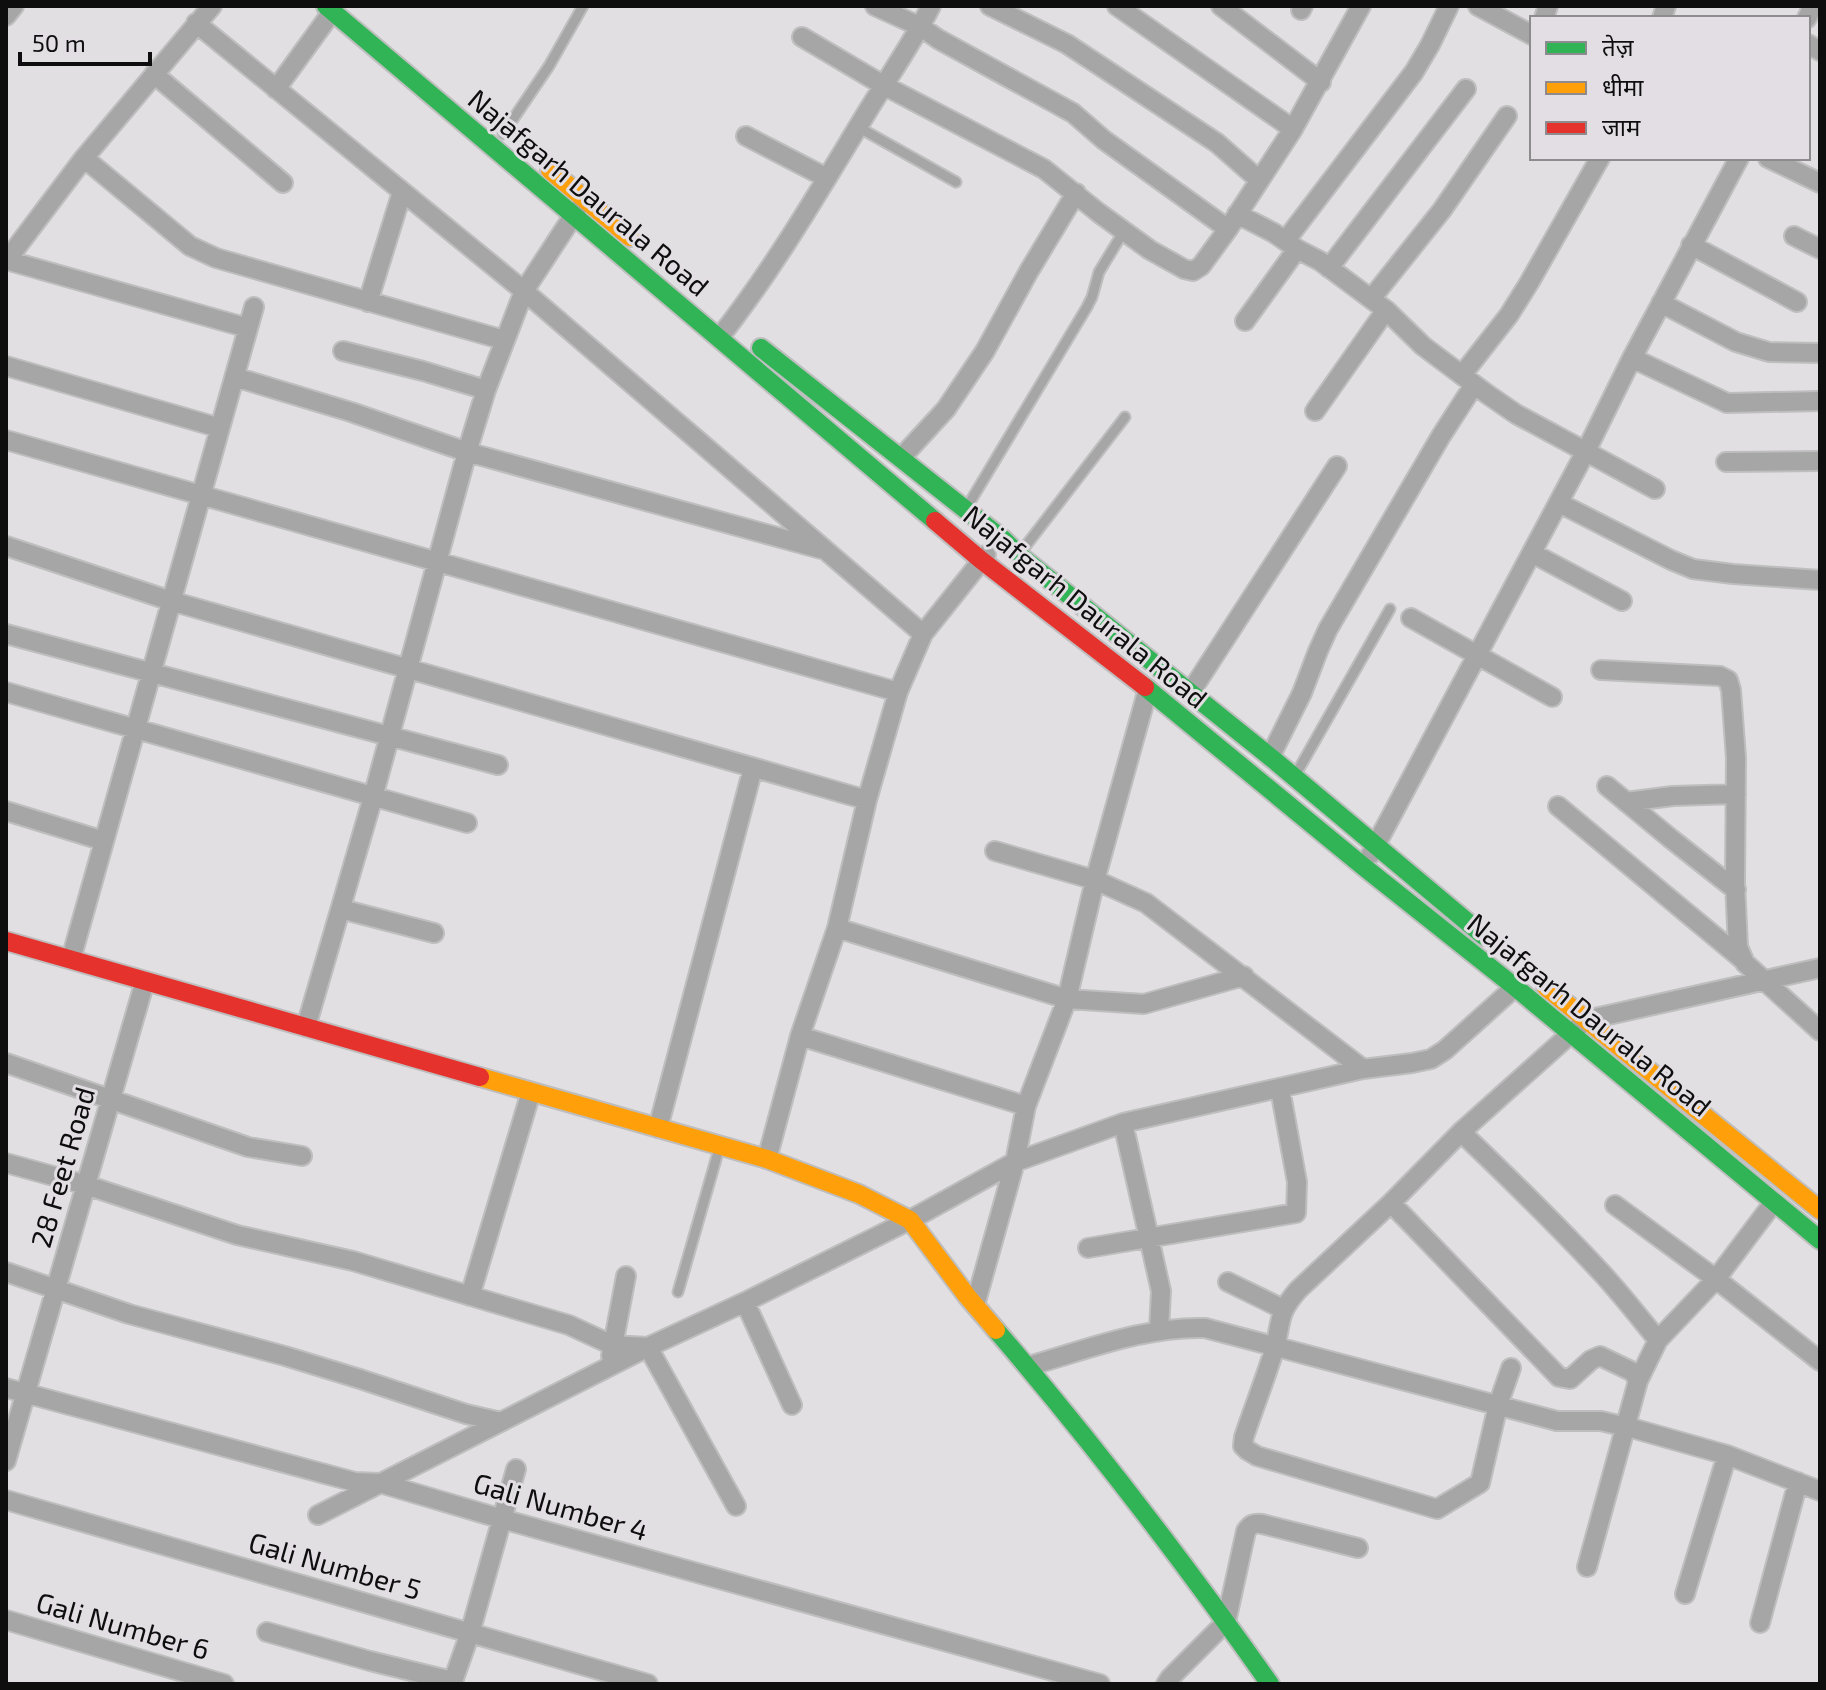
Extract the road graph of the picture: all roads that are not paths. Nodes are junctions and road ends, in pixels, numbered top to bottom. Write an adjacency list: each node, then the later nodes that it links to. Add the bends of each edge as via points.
1 (14, 6): 14 (street)
2 (212, 6): 15 (street)
3 (351, 6): 27 (main road, Najafgarh Daurala Road)
4 (583, 6): 27 (lane)
5 (875, 6): 16 (street)
6 (931, 6): 16 (street)
7 (990, 6): 34 (street, via 1067,44 1217,143)
8 (1117, 6): 26 (street)
9 (1221, 6): 20 (street)
10 (1361, 6): 20 (street)
11 (1449, 6): 45 (street, via 1414,72)
12 (1478, 6): 17 (street)
13 (329, 9): 22 (street); 41 (main road, Najafgarh Daurala Road)
14 (6, 15)
15 (196, 23): 19 (street); 22 (street)
16 (921, 27): 21 (street); 42 (street, via 1073,113 1104,140)
17 (1530, 34)
18 (802, 37): 21 (street)
19 (154, 74): 29 (street); 36 (street)
20 (1321, 82): 26 (street)
21 (883, 85): 25 (street); 39 (street, via 1044,169)
22 (276, 89): 38 (street)
23 (1466, 89): 50 (street)
24 (1507, 116): 55 (street)
25 (858, 127): 33 (street); 35 (lane)
26 (1293, 129): 34 (street)
27 (503, 134): 40 (main road, Najafgarh Daurala Road)
28 (746, 136): 33 (street)
29 (84, 158): 49 (street); 52 (street, via 190,246)
30 (1599, 160): 66 (street)
31 (1738, 160): 46 (street)
32 (1772, 160): 37 (street)
33 (827, 178): 58 (street)
34 (1259, 180): 42 (street)
35 (956, 182)
36 (283, 183)
37 (1820, 183)
38 (402, 192): 51 (street); 52 (street)
39 (1076, 193): 43 (street); 75 (street, via 985,351 946,409)
40 (586, 199): 41 (street); 48 (main road, Najafgarh Daurala Road)
41 (573, 215): 51 (street); 58 (main road, Najafgarh Daurala Road)
42 (1232, 221): 43 (street, via 1193,271); 45 (street)
43 (1124, 231): 82 (lane, via 1099,272 1087,307)
44 (1794, 236): 47 (street)
45 (1292, 245): 50 (street); 57 (street)
46 (1691, 245): 53 (street); 54 (street)
47 (1820, 249)
48 (646, 251)
49 (7, 260): 59 (street)
50 (1329, 268): 55 (street)
51 (524, 291): 60 (street); 85 (street)
52 (368, 302): 60 (street)
53 (1797, 302)
54 (1661, 303): 62 (street, via 1736,342 1769,352); 63 (street)
55 (1379, 304): 66 (street); 69 (street)
56 (254, 307): 59 (street)
57 (1245, 321)
58 (722, 325): 75 (main road, Najafgarh Daurala Road); 88 (main road, Najafgarh Daurala Road)
59 (248, 328): 65 (street)
60 (504, 340): 67 (street)
61 (343, 351): 67 (street)
62 (1820, 353)
63 (1632, 358): 68 (street, via 1727,403); 73 (street)
64 (6, 366): 71 (street)
65 (235, 377): 71 (street); 74 (street)
66 (1468, 380): 73 (street, via 1516,414); 108 (street, via 1328,629)
67 (486, 390): 74 (street)
68 (1820, 401)
69 (1315, 411)
70 (1125, 417): 87 (lane)
71 (220, 428): 80 (street)
72 (6, 440): 80 (street)
73 (1586, 451): 79 (street); 81 (street)
74 (467, 452): 85 (street); 89 (street)
75 (901, 458): 82 (main road, Najafgarh Daurala Road)
76 (1820, 461): 77 (street)
77 (1726, 462)
78 (1337, 466): 104 (street)
79 (1655, 489)
80 (201, 495): 89 (street); 91 (street)
81 (1559, 503): 86 (street); 90 (street, via 1693,569)
82 (965, 510): 83 (main road, Najafgarh Daurala Road)
83 (1004, 540): 87 (main road, Najafgarh Daurala Road); 88 (street)
84 (6, 546): 91 (street)
85 (828, 551): 96 (street)
86 (1532, 553): 92 (street); 97 (street)
87 (1019, 555): 104 (main road, Najafgarh Daurala Road)
88 (981, 560): 96 (street); 101 (main road, Najafgarh Daurala Road)
89 (437, 562): 98 (street); 103 (street)
90 (1820, 580)
91 (171, 601): 98 (street); 100 (street)
92 (1622, 601)
93 (1390, 609): 111 (lane)
94 (1411, 618): 97 (street)
95 (6, 634): 100 (street)
96 (923, 634): 103 (street)
97 (1477, 655): 105 (street); 121 (street)
98 (409, 669): 107 (street); 110 (street)
99 (1601, 670): 113 (street, via 1728,680)
100 (151, 673): 106 (street); 107 (street)
101 (1148, 689): 123 (main road, Najafgarh Daurala Road); 124 (street)
102 (6, 692): 106 (street)
103 (898, 692): 115 (street)
104 (1190, 693): 108 (main road, Najafgarh Daurala Road)
105 (1552, 697)
106 (135, 729): 114 (street); 120 (street)
107 (389, 737): 109 (street); 114 (street)
108 (1270, 757): 111 (main road, Najafgarh Daurala Road)
109 (498, 765)
110 (753, 768): 115 (street); 152 (street)
111 (1294, 777): 121 (main road, Najafgarh Daurala Road)
112 (1607, 786): 116 (street)
113 (1736, 794): 116 (street); 125 (street)
114 (373, 797): 119 (street); 126 (street)
115 (867, 800): 127 (street)
116 (1626, 802): 125 (street)
117 (1558, 806): 132 (street)
118 (6, 811): 120 (street)
119 (467, 823)
120 (104, 841): 131 (street)
121 (1375, 846): 123 (street); 130 (main road, Najafgarh Daurala Road)
122 (995, 851): 124 (street)
123 (1364, 867): 138 (main road, Najafgarh Daurala Road)
124 (1095, 880): 134 (street, via 1146,903); 139 (street)
125 (1736, 890): 132 (street)
126 (341, 909): 128 (street); 141 (street)
127 (837, 928): 139 (street); 144 (street)
128 (434, 933)
129 (6, 941): 131 (main road)
130 (1497, 948)
131 (71, 959): 137 (main road)
132 (1742, 959): 136 (street)
133 (1820, 968): 136 (street)
134 (1244, 976): 139 (street, via 1144,1004); 146 (street)
135 (1533, 977): 140 (main road, Najafgarh Daurala Road)
136 (1763, 980): 140 (street); 142 (street)
137 (145, 981): 141 (main road); 149 (street, 28 Feet Road)
138 (1515, 987): 143 (main road, Najafgarh Daurala Road); 146 (street, via 1431,1059)
139 (1067, 999): 150 (street)
140 (1586, 1020): 143 (street); 163 (main road, Najafgarh Daurala Road)
141 (306, 1027): 148 (main road)
142 (1820, 1031)
143 (1570, 1035): 153 (street); 160 (main road, Najafgarh Daurala Road)
144 (800, 1036): 150 (street); 156 (street)
145 (6, 1063): 149 (street)
146 (1363, 1069): 147 (street)
147 (1280, 1089): 151 (street); 165 (street, via 1297,1182 1296,1213)
148 (531, 1092): 152 (main road); 174 (street)
149 (111, 1098): 155 (street, via 248,1147); 159 (street, 28 Feet Road)
150 (1026, 1106): 157 (street)
151 (1123, 1123): 157 (street); 165 (street)
152 (658, 1128): 154 (main road)
153 (1461, 1132): 161 (street); 179 (street, via 1599,1269)
154 (720, 1146): 156 (main road); 173 (lane)
155 (302, 1156)
156 (767, 1159): 164 (main road)
157 (1015, 1162): 164 (street); 176 (street)
158 (6, 1163): 159 (street)
159 (86, 1185): 172 (street, 28 Feet Road); 174 (street, via 237,1235 353,1261)
160 (1774, 1202): 166 (main road, Najafgarh Daurala Road); 170 (street)
161 (1391, 1203): 177 (street); 187 (street, via 1559,1377 1570,1379 1600,1356 1633,1372)
162 (1615, 1205): 170 (street)
163 (1820, 1210)
164 (910, 1220): 175 (street); 176 (main road)
165 (1150, 1238): 167 (street); 178 (street, via 1161,1291)
166 (1820, 1240)
167 (1088, 1248)
168 (6, 1272): 172 (street)
169 (626, 1276): 180 (street)
170 (1716, 1279): 179 (street); 183 (street)
171 (1228, 1282): 177 (street)
172 (56, 1289): 189 (street, 28 Feet Road); 192 (street)
173 (678, 1292)
174 (470, 1296): 180 (street, via 569,1325)
175 (745, 1302): 181 (street); 190 (street)
176 (975, 1305): 184 (main road)
177 (1283, 1309): 182 (street)
178 (1159, 1330): 182 (street, via 1205,1328); 184 (street)
179 (1658, 1340): 187 (street)
180 (612, 1345): 181 (street); 185 (street)
181 (648, 1347): 185 (street); 203 (street)
182 (1275, 1347): 191 (street); 191 (street, via 1244,1437 1247,1450 1437,1509 1480,1483)
183 (1820, 1361)
184 (1029, 1366): 210 (main road)
185 (609, 1367): 192 (street)
186 (1511, 1368): 191 (street)
187 (1638, 1381): 193 (street)
188 (6, 1388): 189 (street, Gali Number 4)
189 (26, 1393): 195 (street, 28 Feet Road); 197 (street, Gali Number 4)
190 (792, 1405)
191 (1498, 1405): 193 (street, via 1557,1421)
192 (501, 1422): 199 (street)
193 (1624, 1427): 194 (street); 207 (street)
194 (1727, 1455): 198 (street); 208 (street)
195 (6, 1461)
196 (516, 1469): 205 (street)
197 (355, 1482): 199 (street, Gali Number 4); 202 (street)
198 (1798, 1482): 200 (street); 211 (street)
199 (380, 1483): 202 (street); 205 (street, Gali Number 4)
200 (1820, 1491)
201 (6, 1500): 213 (street, Gali Number 5)
202 (348, 1501): 204 (street)
203 (736, 1506)
204 (318, 1515)
205 (502, 1519): 213 (street); 217 (street, Gali Number 4)
206 (1358, 1548): 210 (street, via 1254,1523 1246,1531)
207 (1587, 1567)
208 (1685, 1594)
209 (6, 1620): 215 (street, Gali Number 6)
210 (1226, 1622): 218 (street); 219 (main road)
211 (1760, 1623)
212 (267, 1632): 214 (street)
213 (470, 1633): 214 (street); 216 (street, Gali Number 5)
214 (452, 1683)
215 (224, 1684)
216 (648, 1684)
217 (1100, 1684)
218 (1166, 1684)
219 (1270, 1684)

